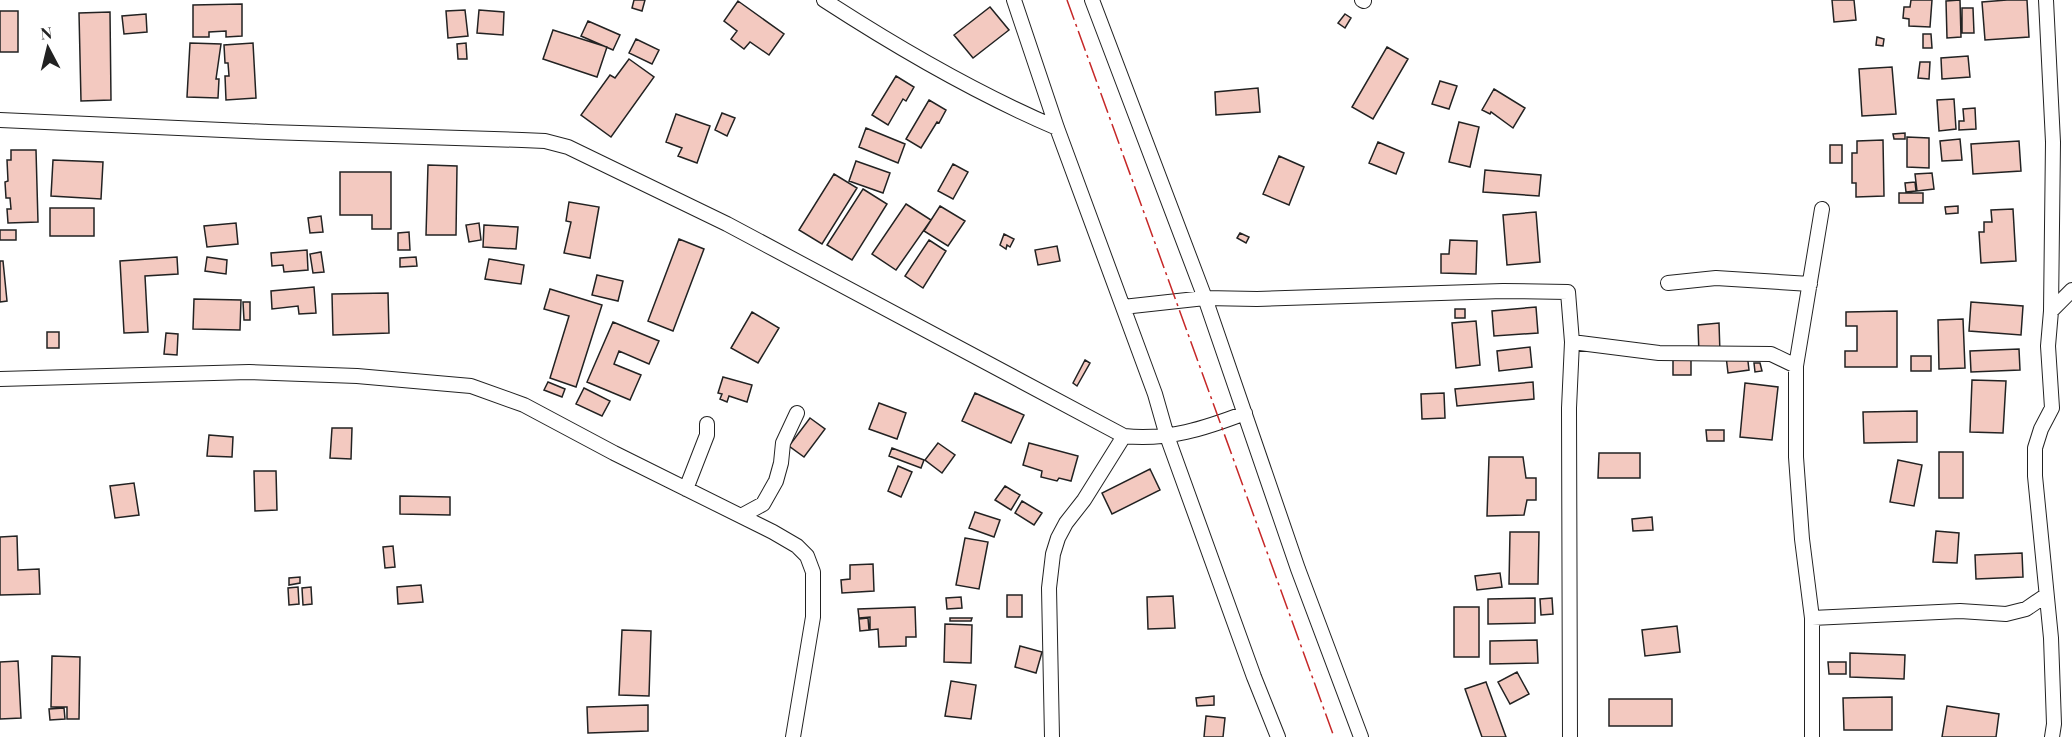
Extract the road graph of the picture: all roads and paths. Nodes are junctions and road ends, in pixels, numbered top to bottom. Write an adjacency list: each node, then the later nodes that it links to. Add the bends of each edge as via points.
1 (824, 0): 6 (street, via 1007,107)
2 (1014, 0): 6 (street)
3 (1092, 0): 11 (street)
4 (2046, 0): 13 (street, via 2053,142)
5 (0, 120): 20 (street, via 511,139 568,147 727,225)
6 (1057, 128): 12 (street)
7 (1822, 209): 9 (street)
8 (1668, 283): 9 (street, via 1716,278)
9 (1810, 284): 15 (street)
10 (2072, 290): 13 (street)
11 (1205, 298): 12 (street); 14 (street, via 1568,292); 18 (street)
12 (1123, 307): 21 (street)
13 (2051, 311): 24 (street, via 2048,346 2052,408 2035,448)
14 (1572, 342): 15 (street, via 1659,353 1771,354); 30 (street)
15 (1796, 366): 25 (street, via 1796,457)
16 (0, 379): 22 (street, via 249,372 471,386 524,405)
17 (797, 413): 23 (street, via 783,443 776,481 763,504)
18 (1245, 413): 21 (street, via 1202,429); 29 (street)
19 (707, 424): 22 (street, via 707,435)
20 (1124, 436): 21 (street); 27 (street, via 1066,523 1053,554 1049,588)
21 (1167, 436): 28 (street)
22 (686, 489): 23 (street)
23 (741, 516): 26 (street, via 797,546 807,556 813,572 813,617)
24 (2045, 596): 25 (street, via 2026,609 2006,614 1960,611); 32 (street, via 2052,665)
25 (1812, 618): 31 (street)
26 (793, 737)
27 (1052, 737)
28 (1278, 737)
29 (1361, 737)
30 (1570, 737)
31 (1812, 737)
32 (2052, 737)

